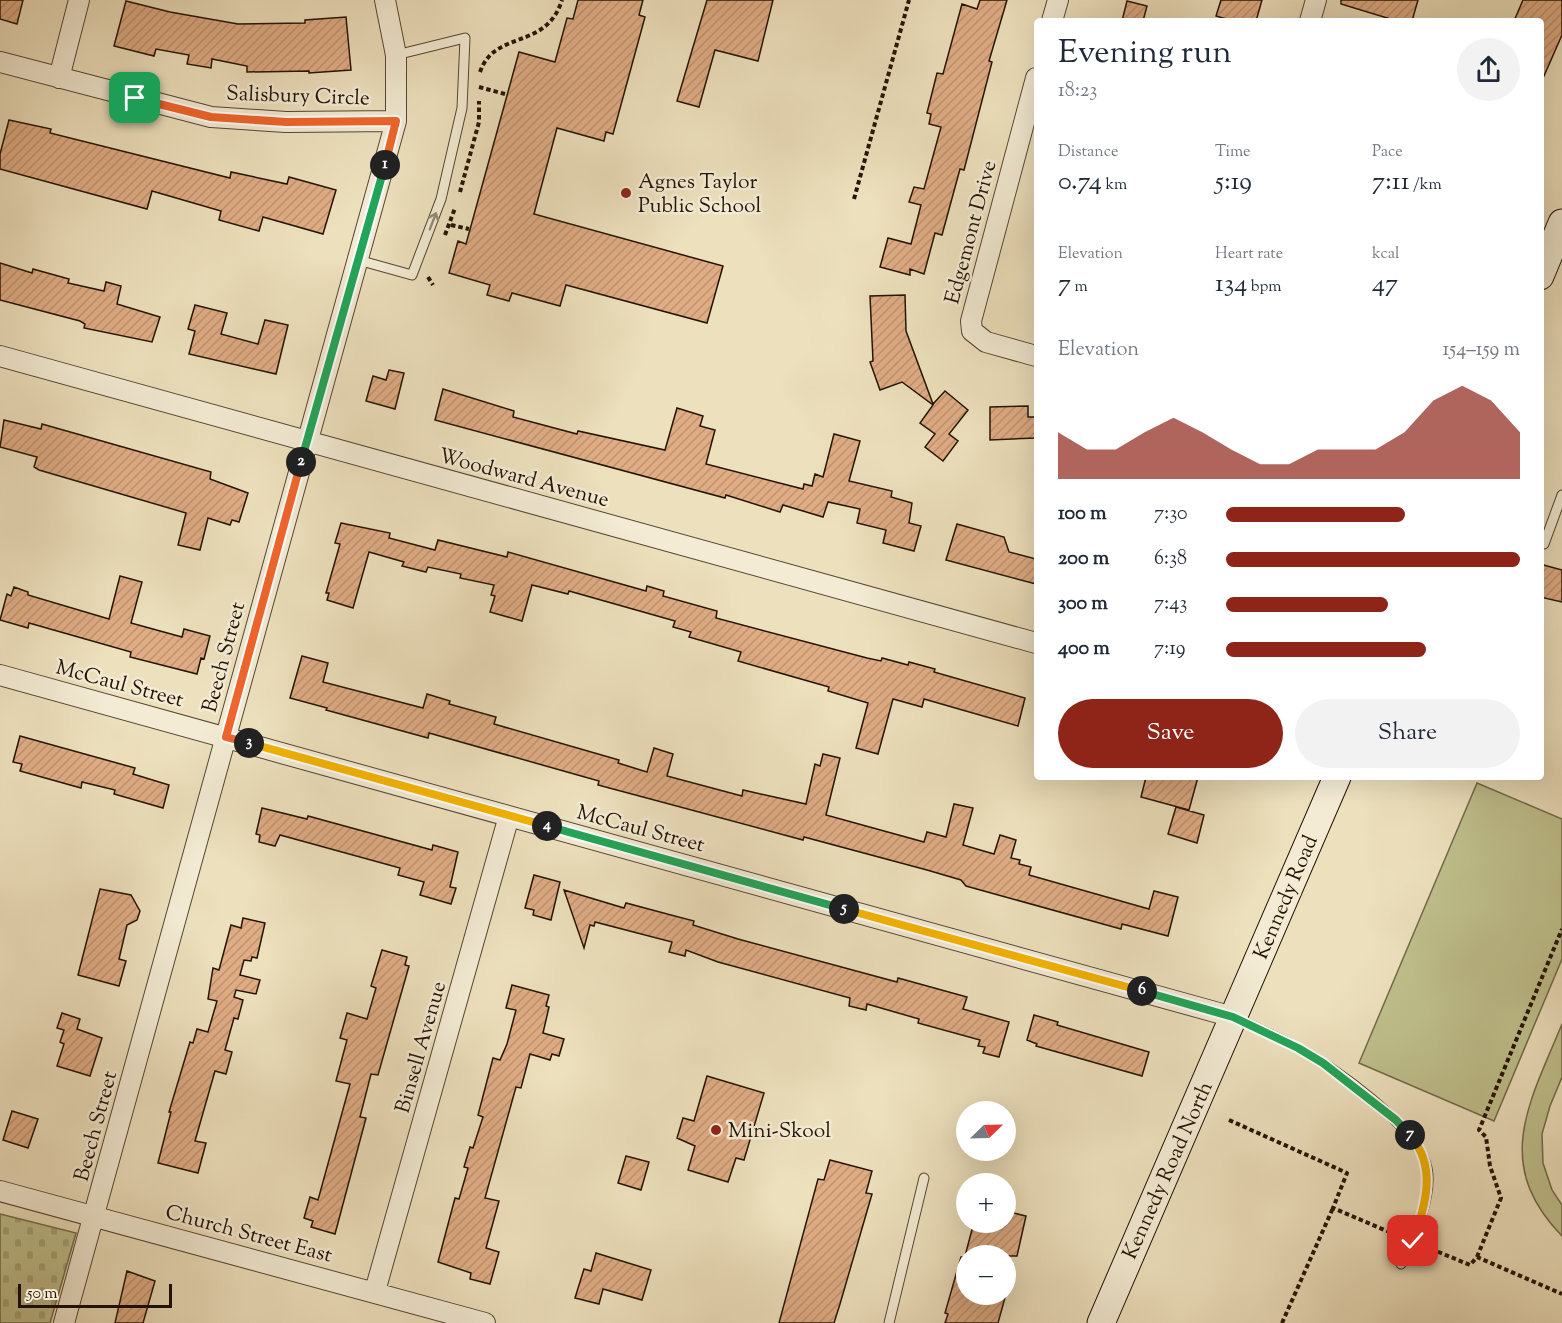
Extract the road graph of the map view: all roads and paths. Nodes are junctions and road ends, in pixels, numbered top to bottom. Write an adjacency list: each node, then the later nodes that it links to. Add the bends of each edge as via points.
1 (80, 0): 11 (street)
2 (385, 0): 9 (street, Beech Street)
3 (562, 0): 13 (path, via 545,28 489,53 479,73)
4 (909, 0): 16 (path)
5 (1058, 0): 7 (street)
6 (1316, 0): 8 (street)
7 (1053, 18)
8 (1311, 18)
9 (396, 55): 15 (street, Beech Street); 21 (lane, one-way to 9, via 412,275 441,199 462,108 465,38)
10 (0, 62): 11 (street, Salisbury Circle)
11 (58, 78): 15 (street, Salisbury Circle, via 211,117 286,122)
12 (1034, 85): 25 (street, Edgemont Drive, via 971,321 972,331 986,342)
13 (479, 87): 14 (path); 18 (path, via 479,122)
14 (505, 94)
15 (396, 121): 21 (street, Beech Street)
16 (854, 199)
17 (1562, 224): 22 (main road)
18 (451, 225): 19 (path); 20 (path)
19 (469, 230)
20 (440, 243)
21 (358, 260): 27 (street, Beech Street)
22 (1544, 267)
23 (427, 273): 24 (path)
24 (433, 285)
25 (1034, 355)
26 (0, 356): 27 (street, Woodward Avenue)
27 (306, 442): 30 (street, Woodward Avenue); 32 (street, Beech Street)
28 (1562, 495): 29 (lane)
29 (1544, 544)
30 (1034, 642)
31 (0, 675): 32 (street, McCaul Street)
32 (226, 737): 34 (street, McCaul Street); 41 (street, Beech Street)
33 (1337, 780): 36 (main road, Kennedy Road)
34 (509, 816): 36 (street, McCaul Street); 45 (street, Binsell Avenue)
35 (1562, 929): 43 (path, via 1479,1130 1486,1137 1490,1166 1501,1198)
36 (1233, 1017): 42 (lane, via 1323,1063 1396,1120 1416,1143 1427,1168 1428,1188); 50 (main road, Kennedy Road North)
37 (1229, 1120): 40 (path, via 1347,1173)
38 (924, 1178): 49 (lane)
39 (0, 1191): 41 (street, Church Street East)
40 (1334, 1208): 42 (path); 51 (path)
41 (95, 1218): 45 (street, Church Street East); 47 (street, Beech Street)
42 (1413, 1241): 43 (path, via 1470,1265); 44 (lane)
43 (1477, 1257): 46 (path)
44 (1401, 1264)
45 (375, 1291): 48 (street, Church Street East)
46 (1562, 1293)
47 (64, 1323)
48 (485, 1323)
49 (889, 1323)
50 (1101, 1323)
51 (1282, 1323)

